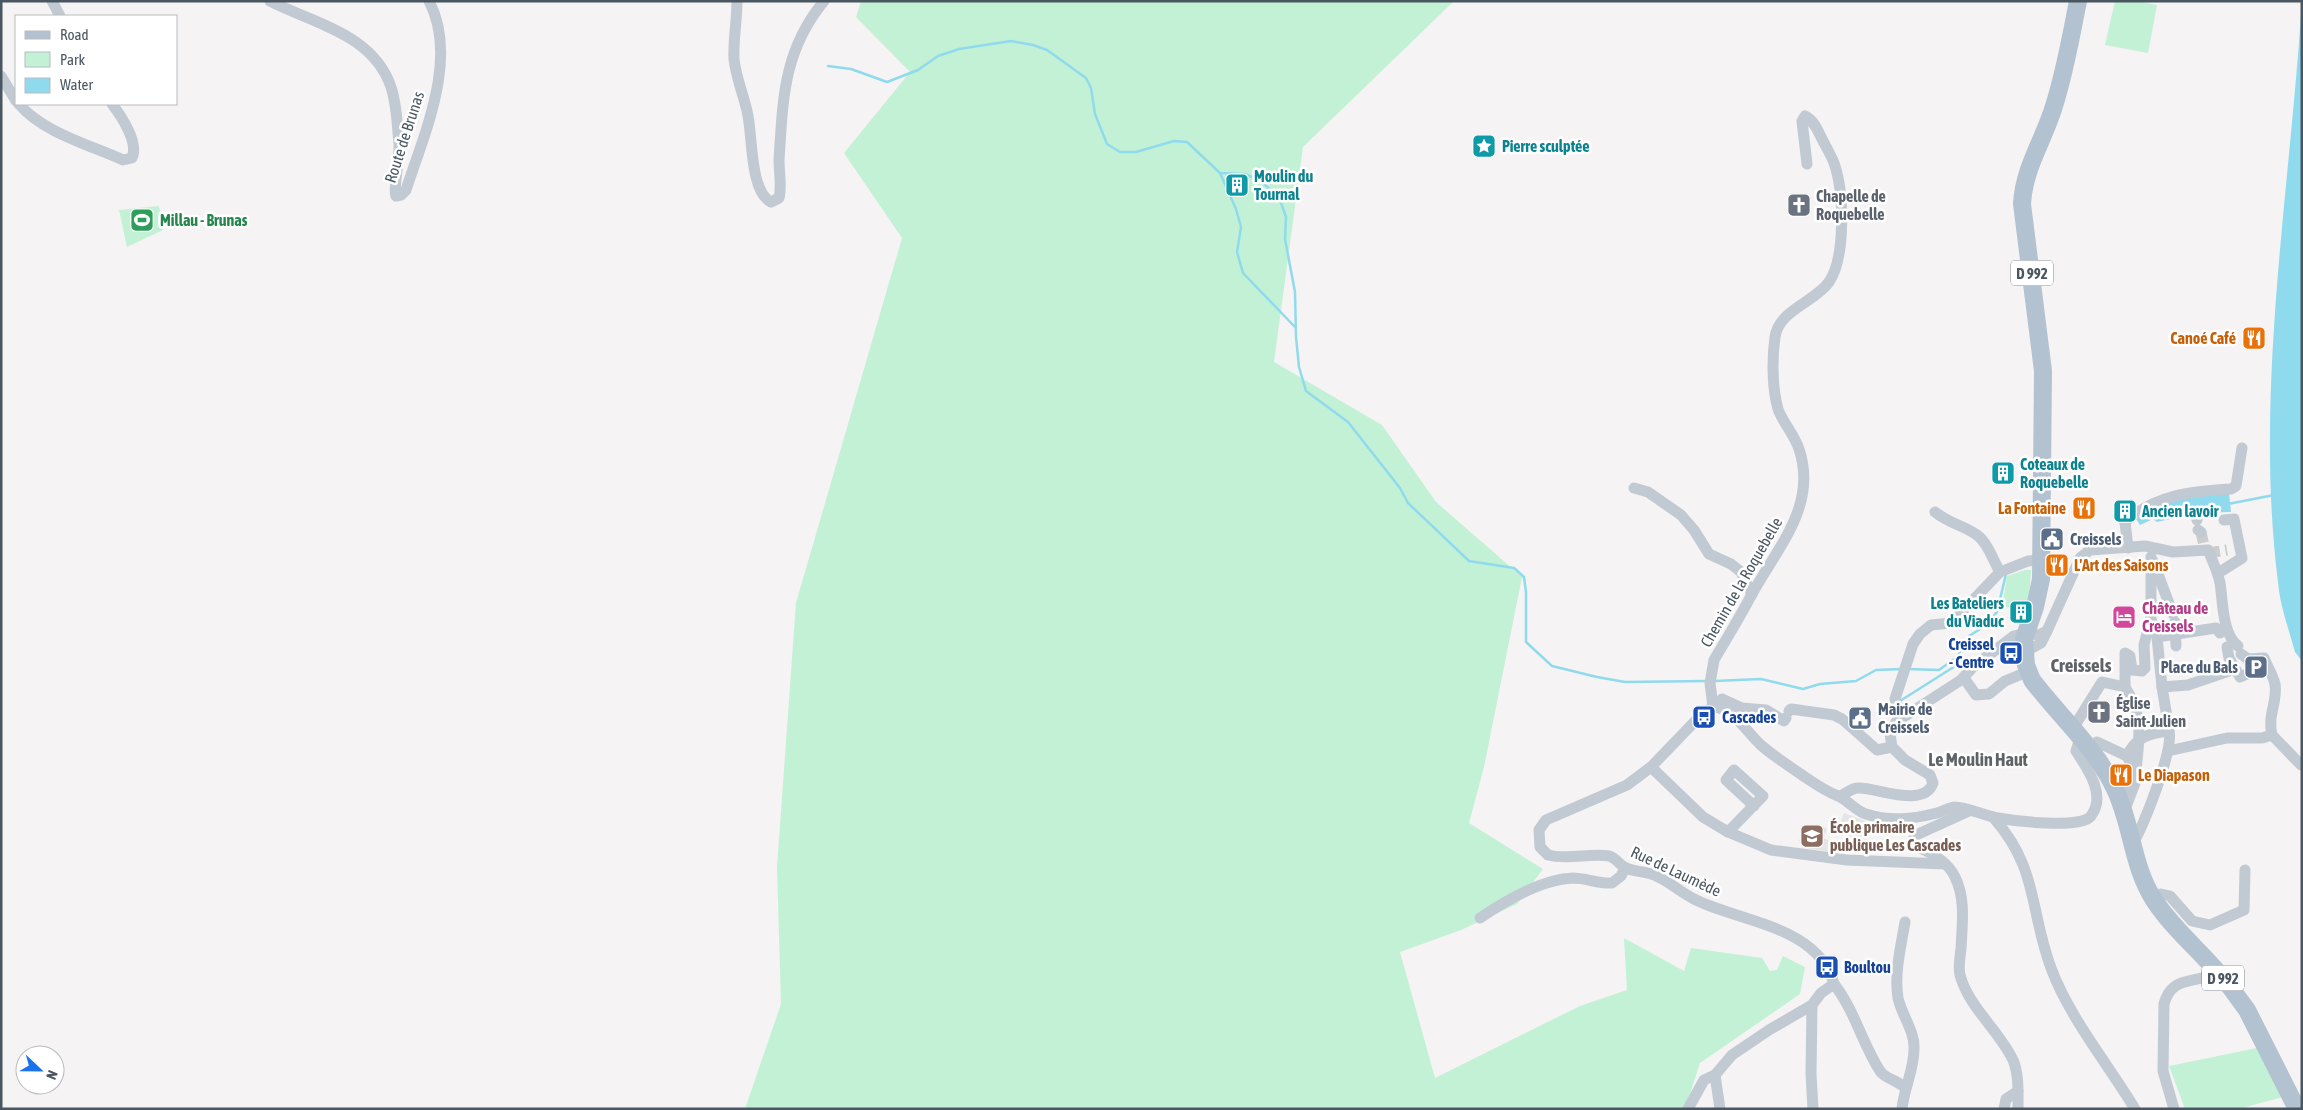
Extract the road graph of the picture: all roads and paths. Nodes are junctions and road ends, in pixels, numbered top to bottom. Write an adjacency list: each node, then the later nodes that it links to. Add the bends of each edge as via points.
1 (52, 1): 7 (street)
2 (270, 1): 3 (street, Route de Brunas, via 357,41 383,69 392,87 396,110 400,158 393,190 396,196 401,196 406,190 437,85 442,40)
3 (429, 1)
4 (737, 1): 5 (street, via 734,36 737,82 749,119 757,179 763,196 771,202 779,198 781,190 779,172 786,77 803,34)
5 (824, 1)
6 (2078, 1): 20 (main road, D 992, via 2054,107 2029,165 2023,190 2043,371)
7 (59, 15)
8 (1, 76): 9 (street)
9 (15, 99)
10 (19, 105): 11 (street, via 49,128 123,160 132,158 135,152 133,143)
11 (113, 105)
12 (1807, 164): 23 (street, Chemin de la Roquebelle, via 1802,121 1805,116 1818,130 1834,163 1842,214 1840,245 1829,282 1778,326 1775,338 1778,409 1799,448 1804,483 1796,519)
13 (2242, 448): 18 (street, via 2236,486 2165,498 2140,509 2125,522)
14 (1634, 488): 23 (street, via 1648,492 1681,515 1709,554 1741,572)
15 (1935, 512): 21 (street, via 1948,523 1977,535 1986,544)
16 (2224, 520): 17 (street, via 2234,519)
17 (2237, 542): 19 (street); 22 (street, via 2242,558)
18 (2128, 548): 22 (street, via 2145,546 2173,552 2208,550); 26 (street, via 2090,550 2080,558)
19 (2226, 550)
20 (2042, 560): 21 (street, via 2028,561); 30 (main road, D 992, via 2039,592)
21 (2000, 572): 36 (street, via 1951,623 1931,625 1913,644 1895,698)
22 (2220, 572): 25 (street)
23 (1752, 594): 35 (street, Chemin de la Roquebelle, via 1714,660 1710,680)
24 (2151, 619): 27 (street); 28 (street, via 2151,557 2174,618); 33 (street, via 2144,645 2145,668 2142,671 2132,670 2130,656 2125,653)
25 (2222, 630): 28 (street); 29 (street)
26 (2047, 631): 30 (street, via 2039,634); 30 (street, via 2041,643)
27 (2157, 637): 28 (street); 34 (street)
28 (2176, 640)
29 (2239, 651): 31 (street, via 2230,658); 31 (street, via 2252,672 2240,677); 38 (street, via 2264,658 2275,684 2269,722)
30 (2025, 653): 32 (street, via 2014,636 1973,667); 32 (street, via 2005,681 1990,694 1976,695); 39 (main road, D 992, via 2032,680)
31 (2235, 669): 34 (street, via 2188,685)
32 (1964, 678): 36 (street)
33 (2126, 683): 39 (street, via 2102,682); 45 (street, via 2134,700 2140,739)
34 (2162, 687): 37 (street)
35 (1716, 707): 40 (street, via 1722,698 1742,708 1766,710 1784,721 1791,708 1834,715 1877,750); 44 (street, via 1708,709 1693,722); 47 (street, via 1732,715 1777,758 1829,793)
36 (1902, 717): 40 (street, via 1892,728)
37 (2169, 726): 41 (street); 42 (street, via 2134,742)
38 (2272, 736): 41 (street, via 2227,738); 43 (street)
39 (2080, 739): 42 (street, via 2097,742); 46 (main road, D 992, via 2106,771); 51 (street, via 2076,751 2095,779 2094,813 2089,819 2068,823)
40 (1892, 747): 47 (street, via 1905,760 1930,775 1933,783 1927,791 1893,795 1858,788)
41 (2168, 751): 53 (street)
42 (2127, 756): 45 (street)
43 (2300, 765)
44 (1652, 768): 52 (street, via 1703,816); 55 (street, Rue de Laumède, via 1627,785 1546,820 1539,830 1540,847 1548,855 1608,856)
45 (2135, 778): 46 (street); 50 (street)
46 (2118, 795): 50 (main road, D 992)
47 (1840, 796): 49 (street, via 1864,814 1886,819 1908,820 1954,806)
48 (1754, 806): 52 (street)
49 (1969, 812): 51 (street); 54 (street, via 1916,835 1913,840 1917,847)
50 (2124, 812): 53 (main road, D 992)
51 (1993, 817): 73 (street, via 2006,831 2022,858 2050,968 2062,994)
52 (1728, 832): 54 (street, via 1771,850 1792,854)
53 (2133, 852): 57 (main road, D 992)
54 (1944, 864): 65 (street, via 1962,892 1960,976 2014,1062)
55 (1625, 868): 58 (street, via 1612,883 1573,878 1556,881 1514,897); 61 (street, Rue de Laumède, via 1664,879 1710,907 1779,929 1814,954 1827,968)
56 (2244, 870): 57 (street, via 2244,910 2210,925 2192,921 2170,896 2161,894)
57 (2154, 900): 60 (main road, D 992)
58 (1480, 918)
59 (1905, 922): 64 (street, via 1898,997 1914,1039 1913,1065)
60 (2214, 967): 66 (street, via 2178,983 2170,989 2164,1004 2163,1071); 74 (main road, D 992, via 2247,1010)
61 (1834, 984): 62 (street); 64 (street, Rue de Laumède, via 1848,1002 1880,1071)
62 (1812, 1005): 63 (street, via 1732,1055); 69 (street)
63 (1715, 1075): 67 (street, via 1704,1080); 68 (street)
64 (1905, 1088): 70 (street)
65 (2018, 1090): 71 (street, via 2006,1099); 72 (street)
66 (2173, 1108)
67 (1688, 1109)
68 (1720, 1109)
69 (1813, 1109)
70 (1902, 1109)
71 (2004, 1109)
72 (2018, 1109)
73 (2135, 1109)
74 (2297, 1109)

